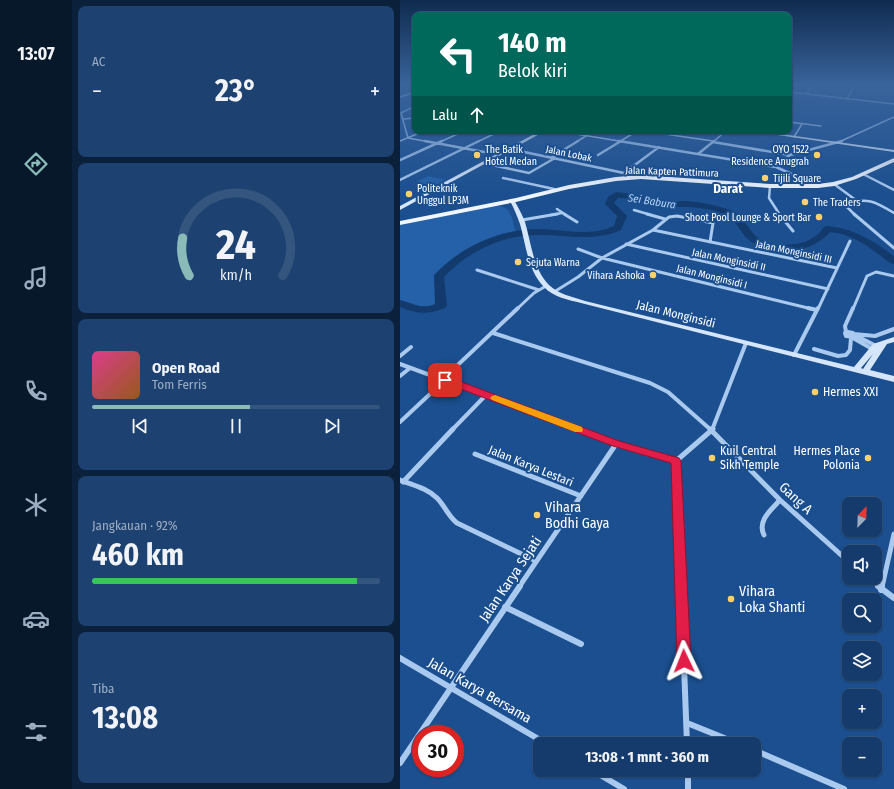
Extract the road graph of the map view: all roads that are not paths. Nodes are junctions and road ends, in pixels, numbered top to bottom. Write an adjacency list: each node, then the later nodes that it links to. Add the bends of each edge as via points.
1 (404, 122): 18 (street)
2 (792, 122): 4 (street)
3 (884, 122): 23 (street)
4 (802, 124): 5 (street); 17 (street)
5 (821, 126)
6 (417, 134): 18 (street)
7 (457, 134): 22 (street)
8 (494, 134): 25 (street)
9 (533, 134): 28 (main road)
10 (538, 134): 26 (main road)
11 (575, 134): 16 (street)
12 (632, 134): 20 (street)
13 (663, 134): 21 (street)
14 (722, 134): 21 (street)
15 (773, 134): 17 (main road)
16 (586, 136): 20 (street); 32 (street)
17 (794, 137): 23 (main road)
18 (408, 138): 19 (street); 22 (street)
19 (400, 141)
20 (621, 141): 24 (street); 30 (street)
21 (713, 142): 29 (street); 31 (street)
22 (437, 143): 25 (street); 34 (street)
23 (837, 143): 27 (main road); 31 (street)
24 (659, 147): 29 (street); 40 (street)
25 (465, 148): 28 (street); 42 (street)
26 (510, 149): 32 (street, Jalan Lobak); 36 (main road)
27 (894, 151)
28 (495, 154): 38 (main road)
29 (698, 154): 37 (street)
30 (598, 155)
31 (790, 155): 37 (street)
32 (552, 157): 33 (street, Jalan Lobak)
33 (556, 158): 36 (street, via 529,173); 40 (street, Jalan Lobak)
34 (400, 160)
35 (894, 160): 39 (main road, Jalan Kapten Pattimura)
36 (483, 163): 38 (main road)
37 (776, 167): 45 (street)
38 (470, 169): 51 (main road)
39 (863, 174): 43 (main road, Jalan Kapten Pattimura); 48 (street)
40 (626, 175): 44 (main road, Jalan Kapten Pattimura); 46 (main road, Jalan Kapten Pattimura)
41 (503, 178): 47 (street)
42 (400, 180)
43 (834, 184): 45 (main road, Jalan Kapten Pattimura); 50 (street)
44 (770, 186): 45 (main road, Jalan Kapten Pattimura); 61 (street, via 770,198)
45 (818, 186)
46 (566, 187): 47 (main road, Jalan Kapten Pattimura); 49 (main road, Jalan Kapten Pattimura)
47 (554, 189): 57 (main road, Jalan Kapten Pattimura)
48 (894, 190)
49 (512, 201): 57 (main road, Jalan Kapten Pattimura); 58 (main road, Jalan Monginsidi)
50 (857, 201): 55 (street, via 872,200); 65 (street, via 846,206)
51 (400, 207)
52 (557, 209): 54 (street)
53 (634, 210): 56 (street)
54 (562, 213): 58 (street); 59 (street)
55 (894, 213)
56 (665, 219): 60 (street); 63 (street, via 677,216 713,223)
57 (400, 222)
58 (523, 222): 71 (main road, Jalan Monginsidi, via 534,265)
59 (577, 222)
60 (652, 230): 63 (street, Jalan Monginsidi III); 64 (street)
61 (793, 231)
62 (850, 241): 68 (street)
63 (710, 242): 68 (street, Jalan Monginsidi III)
64 (626, 244): 67 (street); 72 (street, Jalan Monginsidi II)
65 (894, 248)
66 (578, 250): 67 (street, Jalan Monginsidi I)
67 (602, 258): 74 (street); 75 (street, Jalan Monginsidi I)
68 (837, 268): 72 (street, Jalan Monginsidi III)
69 (476, 270): 73 (street)
70 (894, 276): 78 (street, via 875,272 867,276 845,326 846,336)
71 (546, 286): 73 (street); 74 (main road, Jalan Monginsidi)
72 (828, 289): 75 (street, Jalan Monginsidi III)
73 (539, 290): 77 (street)
74 (554, 292): 80 (main road, Jalan Monginsidi, via 583,302)
75 (817, 310): 84 (street, Jalan Monginsidi III)
76 (894, 329): 78 (street, via 876,336)
77 (493, 333): 91 (street); 95 (street, Gang A, via 658,386 673,395)
78 (853, 336): 82 (street); 83 (street, via 849,352 844,356)
79 (894, 340): 82 (main road)
80 (746, 343): 84 (main road, Jalan Monginsidi); 95 (street)
81 (411, 346): 85 (street)
82 (878, 347): 88 (main road); 89 (main road)
83 (814, 349)
84 (794, 355): 88 (main road, Jalan Monginsidi)
85 (400, 356)
86 (400, 364): 87 (street)
87 (410, 368): 90 (street); 91 (street)
88 (856, 369): 89 (main road, Jalan Monginsidi)
89 (865, 372): 92 (main road, Jalan Monginsidi)
90 (400, 376)
91 (444, 379): 93 (street); 94 (street)
92 (894, 379)
93 (486, 395): 96 (street); 99 (street)
94 (400, 422)
95 (712, 431): 98 (street); 101 (street, Gang A)
96 (616, 444): 98 (street); 100 (street, Jalan Karya Sejati)
97 (475, 454): 100 (street, Jalan Karya Lestari)
98 (676, 461): 113 (street)
99 (402, 481): 105 (street, via 433,495 457,523)
100 (580, 496): 105 (street, Jalan Karya Sejati)
101 (780, 500): 103 (street, via 762,522 761,529); 104 (street, Gang A)
102 (894, 534): 107 (street)
103 (764, 535)
104 (842, 556)
105 (536, 561): 109 (street, Jalan Karya Sejati)
106 (876, 585): 107 (street)
107 (881, 590): 108 (street)
108 (894, 598)
109 (505, 607): 110 (street); 112 (street, Jalan Karya Sejati)
110 (581, 644)
111 (400, 658): 112 (street, Jalan Karya Bersama)
112 (451, 688): 114 (street, Jalan Karya Bersama); 118 (street, Jalan Karya Sejati)
113 (687, 722): 115 (street); 116 (street)
114 (535, 737)
115 (687, 737)
116 (723, 737)
117 (761, 753): 123 (street)
118 (400, 763)
119 (604, 777): 121 (street)
120 (688, 777): 122 (street)
121 (624, 789)
122 (688, 789)
123 (844, 789)

